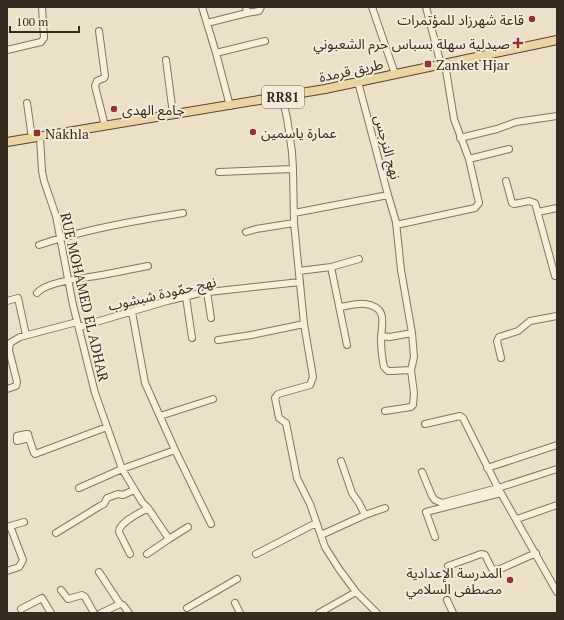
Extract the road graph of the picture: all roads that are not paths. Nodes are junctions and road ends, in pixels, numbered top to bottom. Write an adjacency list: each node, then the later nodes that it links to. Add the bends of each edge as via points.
1 (42, 7): 11 (street, via 44,38 41,42)
2 (202, 7): 7 (street)
3 (262, 7): 6 (street, via 259,11)
4 (372, 7): 15 (street)
5 (426, 7): 14 (street)
6 (247, 10): 7 (street)
7 (207, 23): 12 (street)
8 (99, 31): 22 (street, via 105,74 95,86)
9 (557, 40): 14 (main road, طريق قرمدة / RR81)
10 (265, 41): 12 (street)
11 (7, 50)
12 (216, 53): 19 (street)
13 (166, 60): 20 (street)
14 (443, 65): 15 (main road, طريق قرمدة / RR81); 24 (street)
15 (395, 74): 16 (main road, طريق قرمدة / RR81)
16 (358, 82): 17 (main road, طريق قرمدة / RR81); 31 (street, نهج النرجس)
17 (282, 97): 19 (main road, طريق قرمدة / RR81); 28 (street)
18 (27, 103): 23 (street, RUE MOHAMED EL ADHAR)
19 (230, 106): 20 (main road, طريق قرمدة / RR81)
20 (173, 114): 22 (main road, طريق قرمدة / RR81)
21 (557, 116): 24 (street, via 516,122)
22 (105, 126): 23 (main road, طريق قرمدة / RR81)
23 (36, 138): 25 (main road, طريق قرمدة / RR81); 39 (street, RUE MOHAMED EL ADHAR, via 44,181)
24 (460, 138): 27 (street)
25 (7, 142)
26 (509, 149): 27 (street)
27 (468, 159): 37 (street, via 478,195 479,203 476,208)
28 (293, 169): 29 (street); 35 (street)
29 (218, 172)
30 (506, 182): 33 (street, via 512,203 532,201 536,203)
31 (388, 195): 35 (street, نهج النرجس); 37 (street)
32 (557, 208): 33 (street)
33 (538, 212): 45 (street)
34 (183, 213): 39 (street, via 123,223)
35 (294, 213): 36 (street)
36 (294, 223): 38 (street); 44 (street)
37 (396, 225): 58 (street)
38 (246, 232)
39 (61, 238): 40 (street); 46 (street, RUE MOHAMED EL ADHAR)
40 (39, 245)
41 (359, 259): 43 (street)
42 (148, 266): 46 (street)
43 (331, 267): 44 (street); 52 (street)
44 (299, 272): 47 (street)
45 (555, 276)
46 (67, 281): 49 (street, via 40,288); 56 (street, RUE MOHAMED EL ADHAR)
47 (300, 282): 48 (street, نهج حمّودة شبشوب); 57 (street)
48 (207, 292): 50 (street, نهج حمّودة شبشوب); 55 (street)
49 (37, 293)
50 (186, 297): 53 (street, نهج حمّودة شبشوب); 61 (street)
51 (7, 301): 59 (street, via 18,298)
52 (340, 307): 60 (street, via 365,304 379,310 383,321); 64 (street)
53 (132, 312): 56 (street, نهج حمّودة شبشوب); 70 (street, via 146,383)
54 (557, 316): 65 (street, via 530,321 518,331 499,337 497,341)
55 (211, 318)
56 (78, 324): 59 (street, نهج حمّودة شبشوب); 72 (street, RUE MOHAMED EL ADHAR, via 92,383)
57 (304, 324): 62 (street); 90 (street, via 313,373 311,383 281,393 276,396 275,401 279,418 286,423 297,478)
58 (412, 333): 60 (street); 66 (street, via 414,357)
59 (26, 335): 63 (street, نهج حمّودة شبشوب)
60 (381, 336): 66 (street, via 385,368 392,371)
61 (192, 338)
62 (218, 340)
63 (9, 343): 67 (street, via 18,382 16,386)
64 (347, 345)
65 (501, 358)
66 (411, 370): 69 (street, via 413,405)
67 (7, 389)
68 (213, 399): 70 (street)
69 (385, 411)
70 (160, 416): 75 (street)
71 (425, 424): 77 (street, via 460,416 463,418)
72 (107, 427): 73 (street, via 36,454); 78 (street, RUE MOHAMED EL ADHAR)
73 (29, 438)
74 (557, 445): 77 (street)
75 (175, 450): 78 (street); 91 (street)
76 (341, 461): 87 (street, via 352,492)
77 (487, 468): 83 (street)
78 (122, 469): 81 (street); 82 (street, RUE MOHAMED EL ADHAR)
79 (557, 469): 83 (street)
80 (422, 472): 83 (street, via 432,496 442,503)
81 (79, 488)
82 (134, 490): 85 (street, RUE MOHAMED EL ADHAR); 94 (street, via 107,498 104,504)
83 (499, 490): 88 (street); 96 (street, via 426,512)
84 (557, 505): 88 (street)
85 (148, 508): 97 (street, RUE MOHAMED EL ADHAR); 99 (street, via 119,528)
86 (385, 508): 87 (street)
87 (365, 515): 95 (street)
88 (517, 519): 98 (street)
89 (24, 522): 92 (street)
90 (316, 523): 95 (street); 101 (street)
91 (211, 524)
92 (8, 526): 103 (street, via 23,560 20,567)
93 (188, 527): 97 (street)
94 (56, 533)
95 (321, 535): 107 (street, via 325,547)
96 (435, 537)
97 (169, 539): 100 (street)
98 (536, 553): 102 (street, via 498,570 492,569 482,554); 108 (street)
99 (130, 554)
100 (147, 554)
101 (256, 554)
102 (448, 566)
103 (7, 571)
104 (99, 572): 111 (street)
105 (237, 579): 112 (street)
106 (61, 590): 115 (street, via 68,599 85,596)
107 (356, 592): 119 (street); 120 (street)
108 (557, 592)
109 (446, 600): 121 (street)
110 (235, 603): 118 (street)
111 (120, 604): 116 (street); 117 (street)
112 (187, 608)
113 (21, 609): 114 (street, via 42,598)
114 (51, 613)
115 (94, 613)
116 (101, 613)
117 (129, 613)
118 (240, 613)
119 (319, 613)
120 (377, 613)
121 (453, 613)

